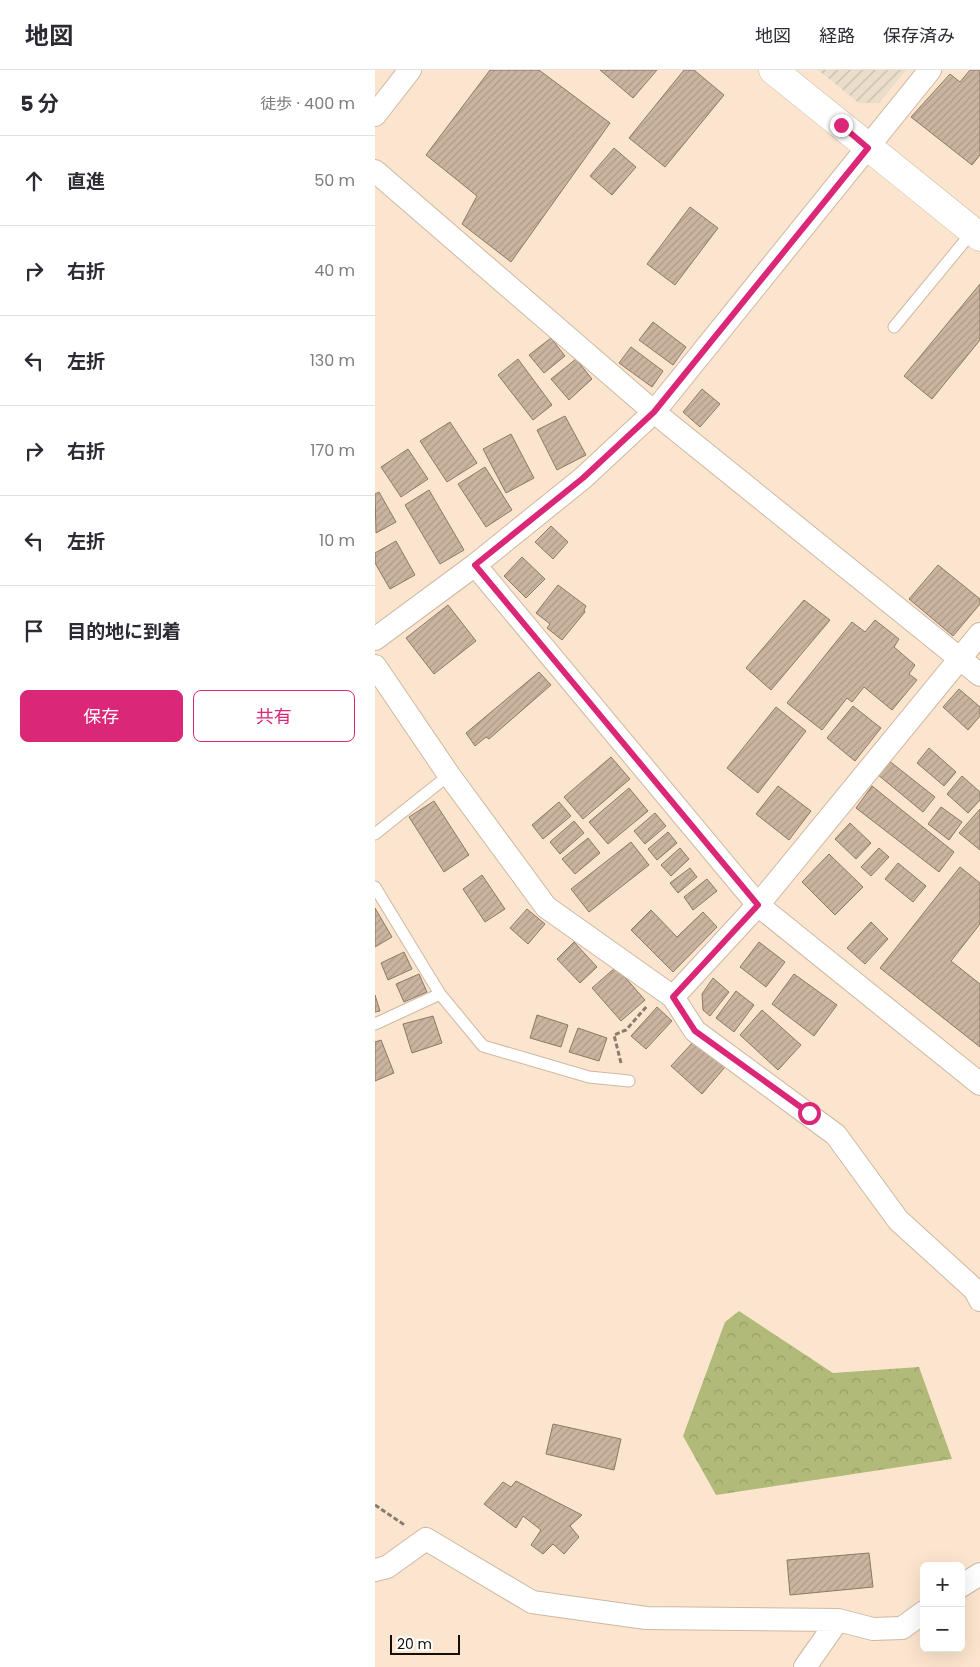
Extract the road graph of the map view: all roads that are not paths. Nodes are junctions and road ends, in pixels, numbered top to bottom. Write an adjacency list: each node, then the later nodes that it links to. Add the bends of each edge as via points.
1 (410, 70): 4 (street)
2 (773, 70): 5 (street)
3 (930, 70): 5 (street)
4 (375, 115)
5 (868, 148): 7 (street); 9 (street)
6 (375, 171): 9 (street)
7 (977, 234): 8 (lane)
8 (894, 327)
9 (654, 412): 10 (street, via 583,478); 13 (street)
10 (475, 565): 12 (street); 19 (street)
11 (980, 634): 13 (street)
12 (375, 639)
13 (960, 659): 15 (street); 19 (street)
14 (375, 666): 16 (street)
15 (980, 675)
16 (449, 775): 17 (lane); 20 (street, via 546,907)
17 (375, 834)
18 (376, 891): 21 (lane)
19 (758, 905): 20 (street); 24 (street)
20 (667, 993): 25 (street, via 695,1031 836,1135 898,1220)
21 (440, 994): 22 (lane); 23 (lane, via 483,1046 589,1076)
22 (375, 1024)
23 (627, 1080)
24 (980, 1084)
25 (979, 1291)
26 (375, 1570): 30 (street, via 387,1566 426,1539 532,1602 646,1618)
27 (980, 1574): 28 (street)
28 (965, 1583)
29 (920, 1615): 30 (street, via 902,1628 873,1629)
30 (838, 1620): 31 (street)
31 (805, 1667)

